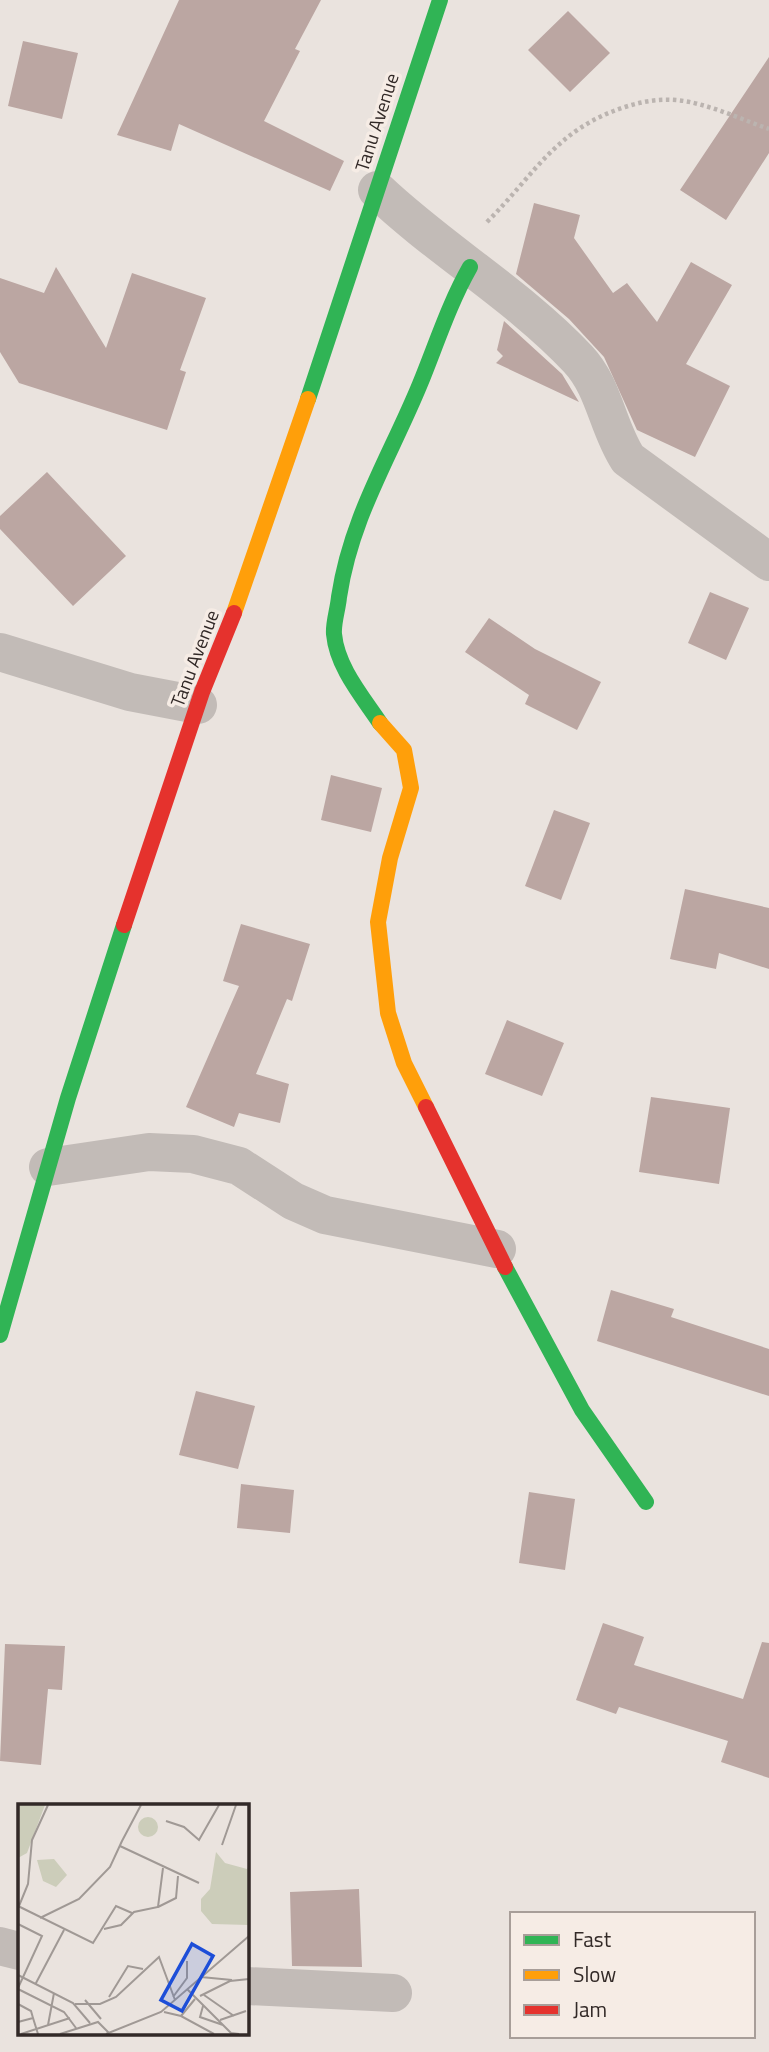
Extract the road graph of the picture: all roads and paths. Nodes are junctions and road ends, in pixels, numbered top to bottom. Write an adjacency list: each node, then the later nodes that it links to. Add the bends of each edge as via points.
1 (440, 0): 3 (street, Tanu Avenue)
2 (769, 130): 4 (path, via 675,100 641,102 595,117 545,156)
3 (377, 190): 4 (street); 7 (street, Tanu Avenue, via 245,584)
4 (462, 260): 5 (street, via 538,320 578,359 602,395 617,443 628,459); 9 (street, via 419,387 362,512 342,580 334,634 356,691 404,750 410,770 411,788 390,858 379,922 388,1013 404,1063)
5 (769, 562)
6 (0, 652): 7 (street, via 130,692)
7 (198, 705): 8 (street, Tanu Avenue)
8 (48, 1167): 9 (street, via 149,1152 193,1154 239,1166 326,1215); 10 (street, Tanu Avenue)
9 (497, 1249): 12 (street, via 582,1410)
10 (9, 1271): 11 (street, Tanu Avenue)
11 (0, 1335)
12 (646, 1502)
13 (0, 1946): 14 (street)
14 (18, 1951)
15 (248, 1986): 16 (street)
16 (393, 1993)

